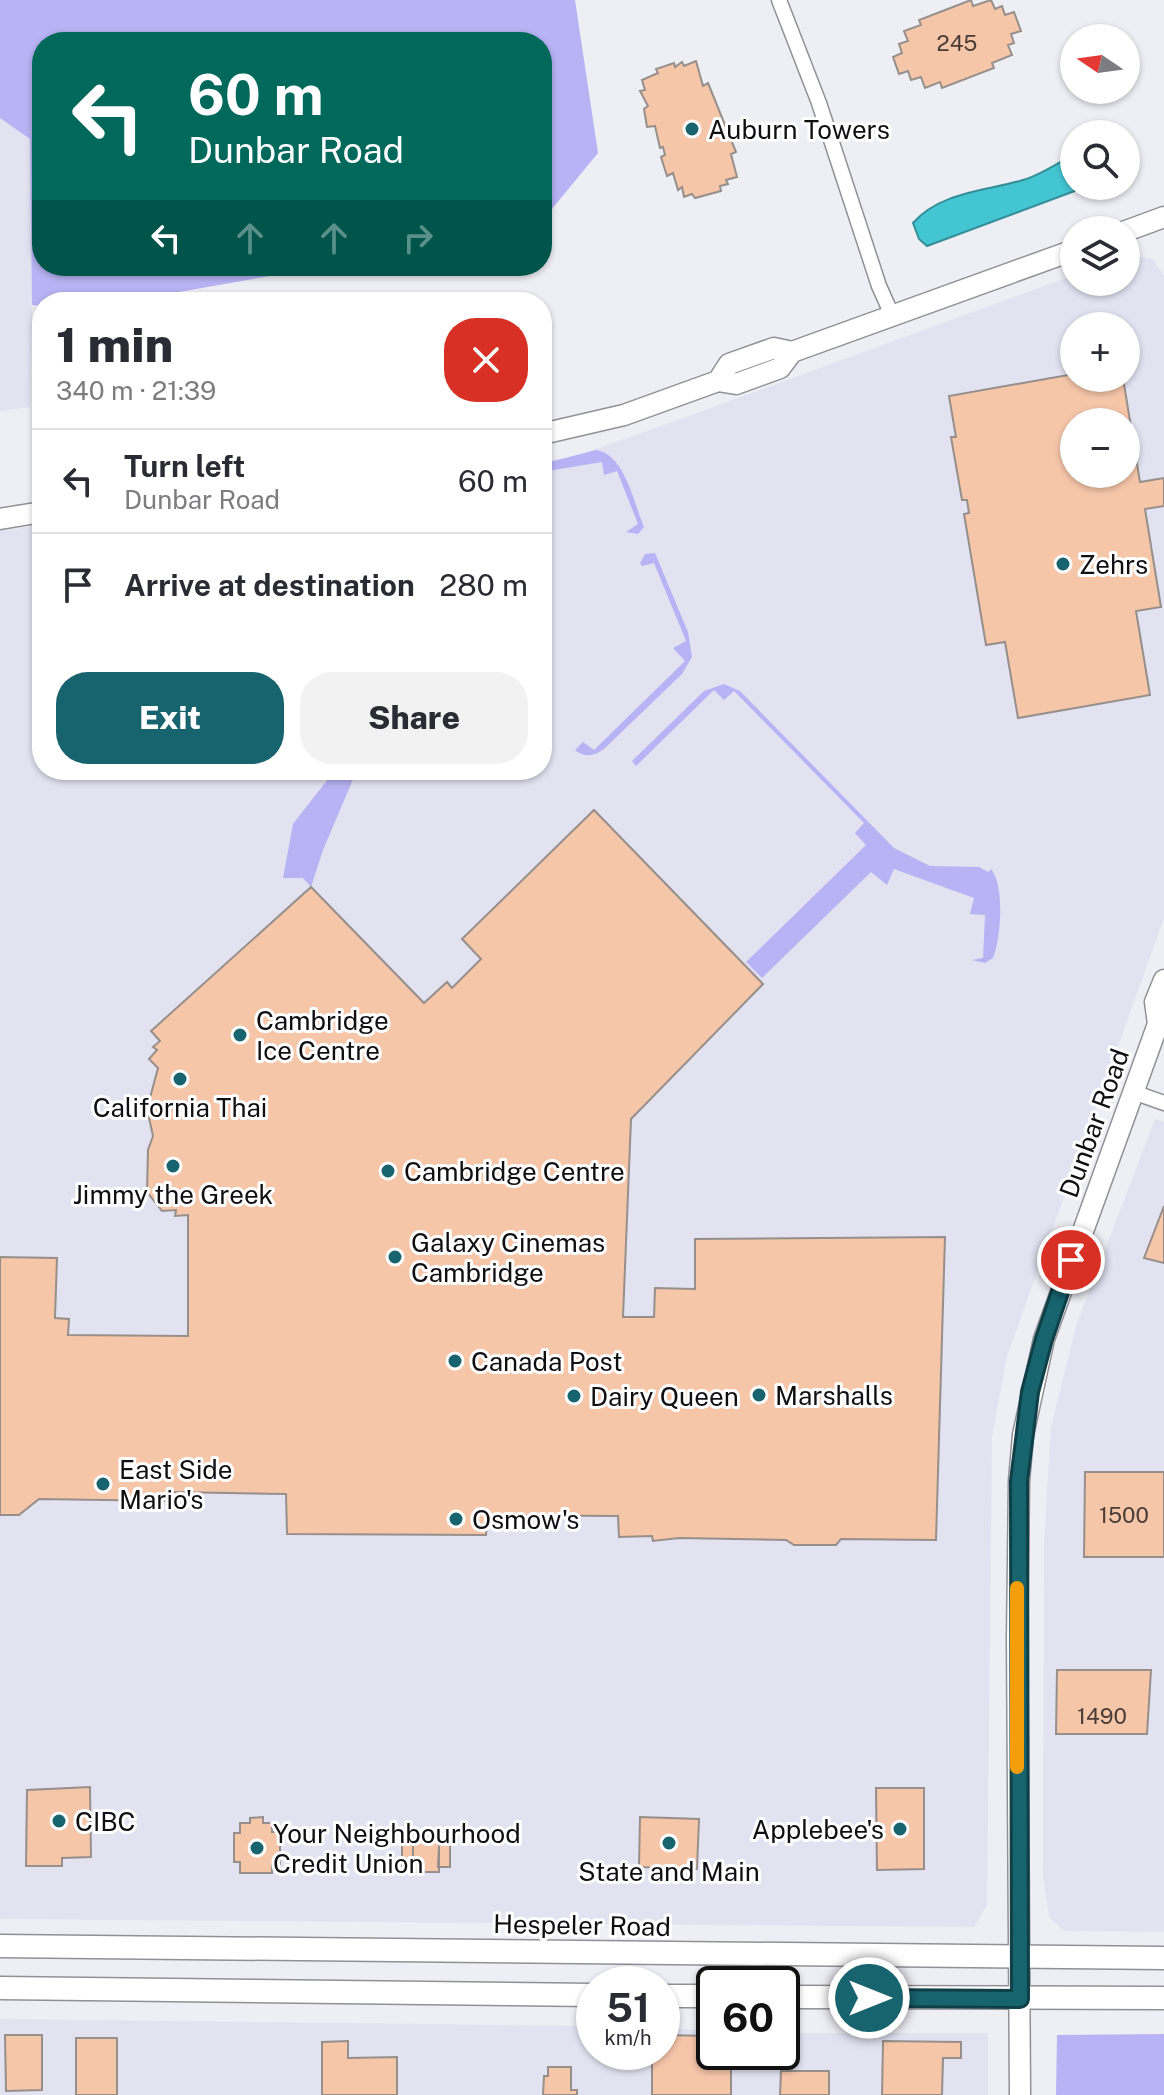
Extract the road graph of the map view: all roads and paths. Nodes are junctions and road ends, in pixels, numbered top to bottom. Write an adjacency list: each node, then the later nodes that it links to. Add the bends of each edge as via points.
1 (779, 0): 5 (street)
2 (1164, 217): 3 (street)
3 (1140, 226)
4 (1060, 255): 5 (street)
5 (892, 315): 6 (street, via 792,352 780,368 736,384 718,381 624,415)
6 (552, 432)
7 (32, 514): 8 (street)
8 (0, 519)
9 (1164, 980): 10 (street, Dunbar Road, via 1155,1002)
10 (1161, 1022): 11 (street, Dunbar Road)
11 (1133, 1092): 12 (street); 14 (street, Dunbar Road, via 1044,1339 1023,1435 1017,1630)
12 (1164, 1103)
13 (0, 1946): 14 (main road, Hespeler Road)
14 (1018, 1958): 15 (main road, Hespeler Road); 20 (street, Dunbar Road)
15 (1164, 1958)
16 (0, 1988): 17 (main road)
17 (576, 1995)
18 (800, 1997): 20 (main road)
19 (1164, 1998): 20 (main road)
20 (1020, 1999): 21 (street, Dunbar Road)
21 (1020, 2095)

